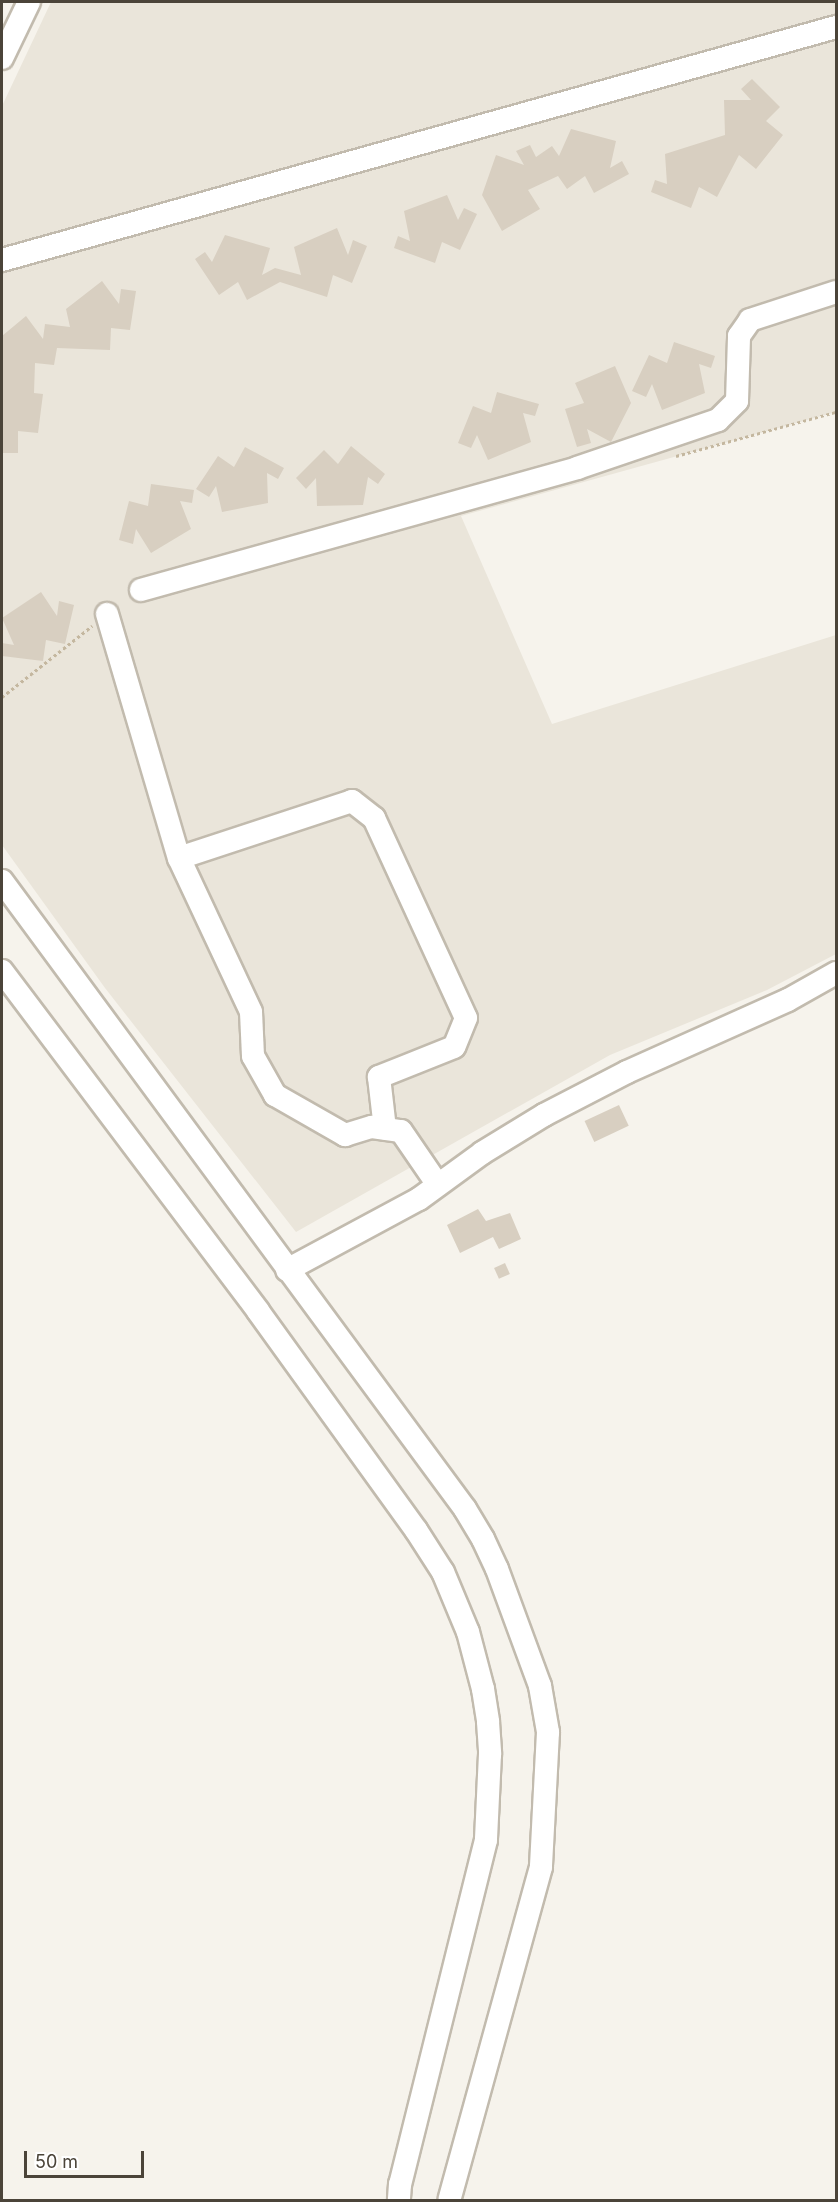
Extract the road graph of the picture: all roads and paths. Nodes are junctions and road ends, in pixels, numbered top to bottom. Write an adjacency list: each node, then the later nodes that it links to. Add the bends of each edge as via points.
1 (29, 2): 3 (street)
2 (837, 27): 4 (street)
3 (2, 58)
4 (2, 260)
5 (837, 292): 6 (street, via 750,320 739,336 737,401 718,420 577,468)
6 (141, 590)
7 (107, 614): 8 (street)
8 (179, 858): 12 (street, via 251,1011 253,1056 275,1095 345,1135 372,1127); 12 (street, via 352,801 374,818 466,1018 454,1047 379,1077)
9 (2, 881): 14 (street)
10 (2, 971): 15 (street, via 258,1311 416,1530 443,1572 468,1632 488,1722 486,1840)
11 (837, 973): 13 (street, via 544,1115)
12 (385, 1129): 13 (street, via 400,1131)
13 (438, 1185): 14 (street)
14 (287, 1270): 16 (street, via 465,1509 483,1539 546,1709 541,1867)
15 (399, 2200)
16 (449, 2200)

